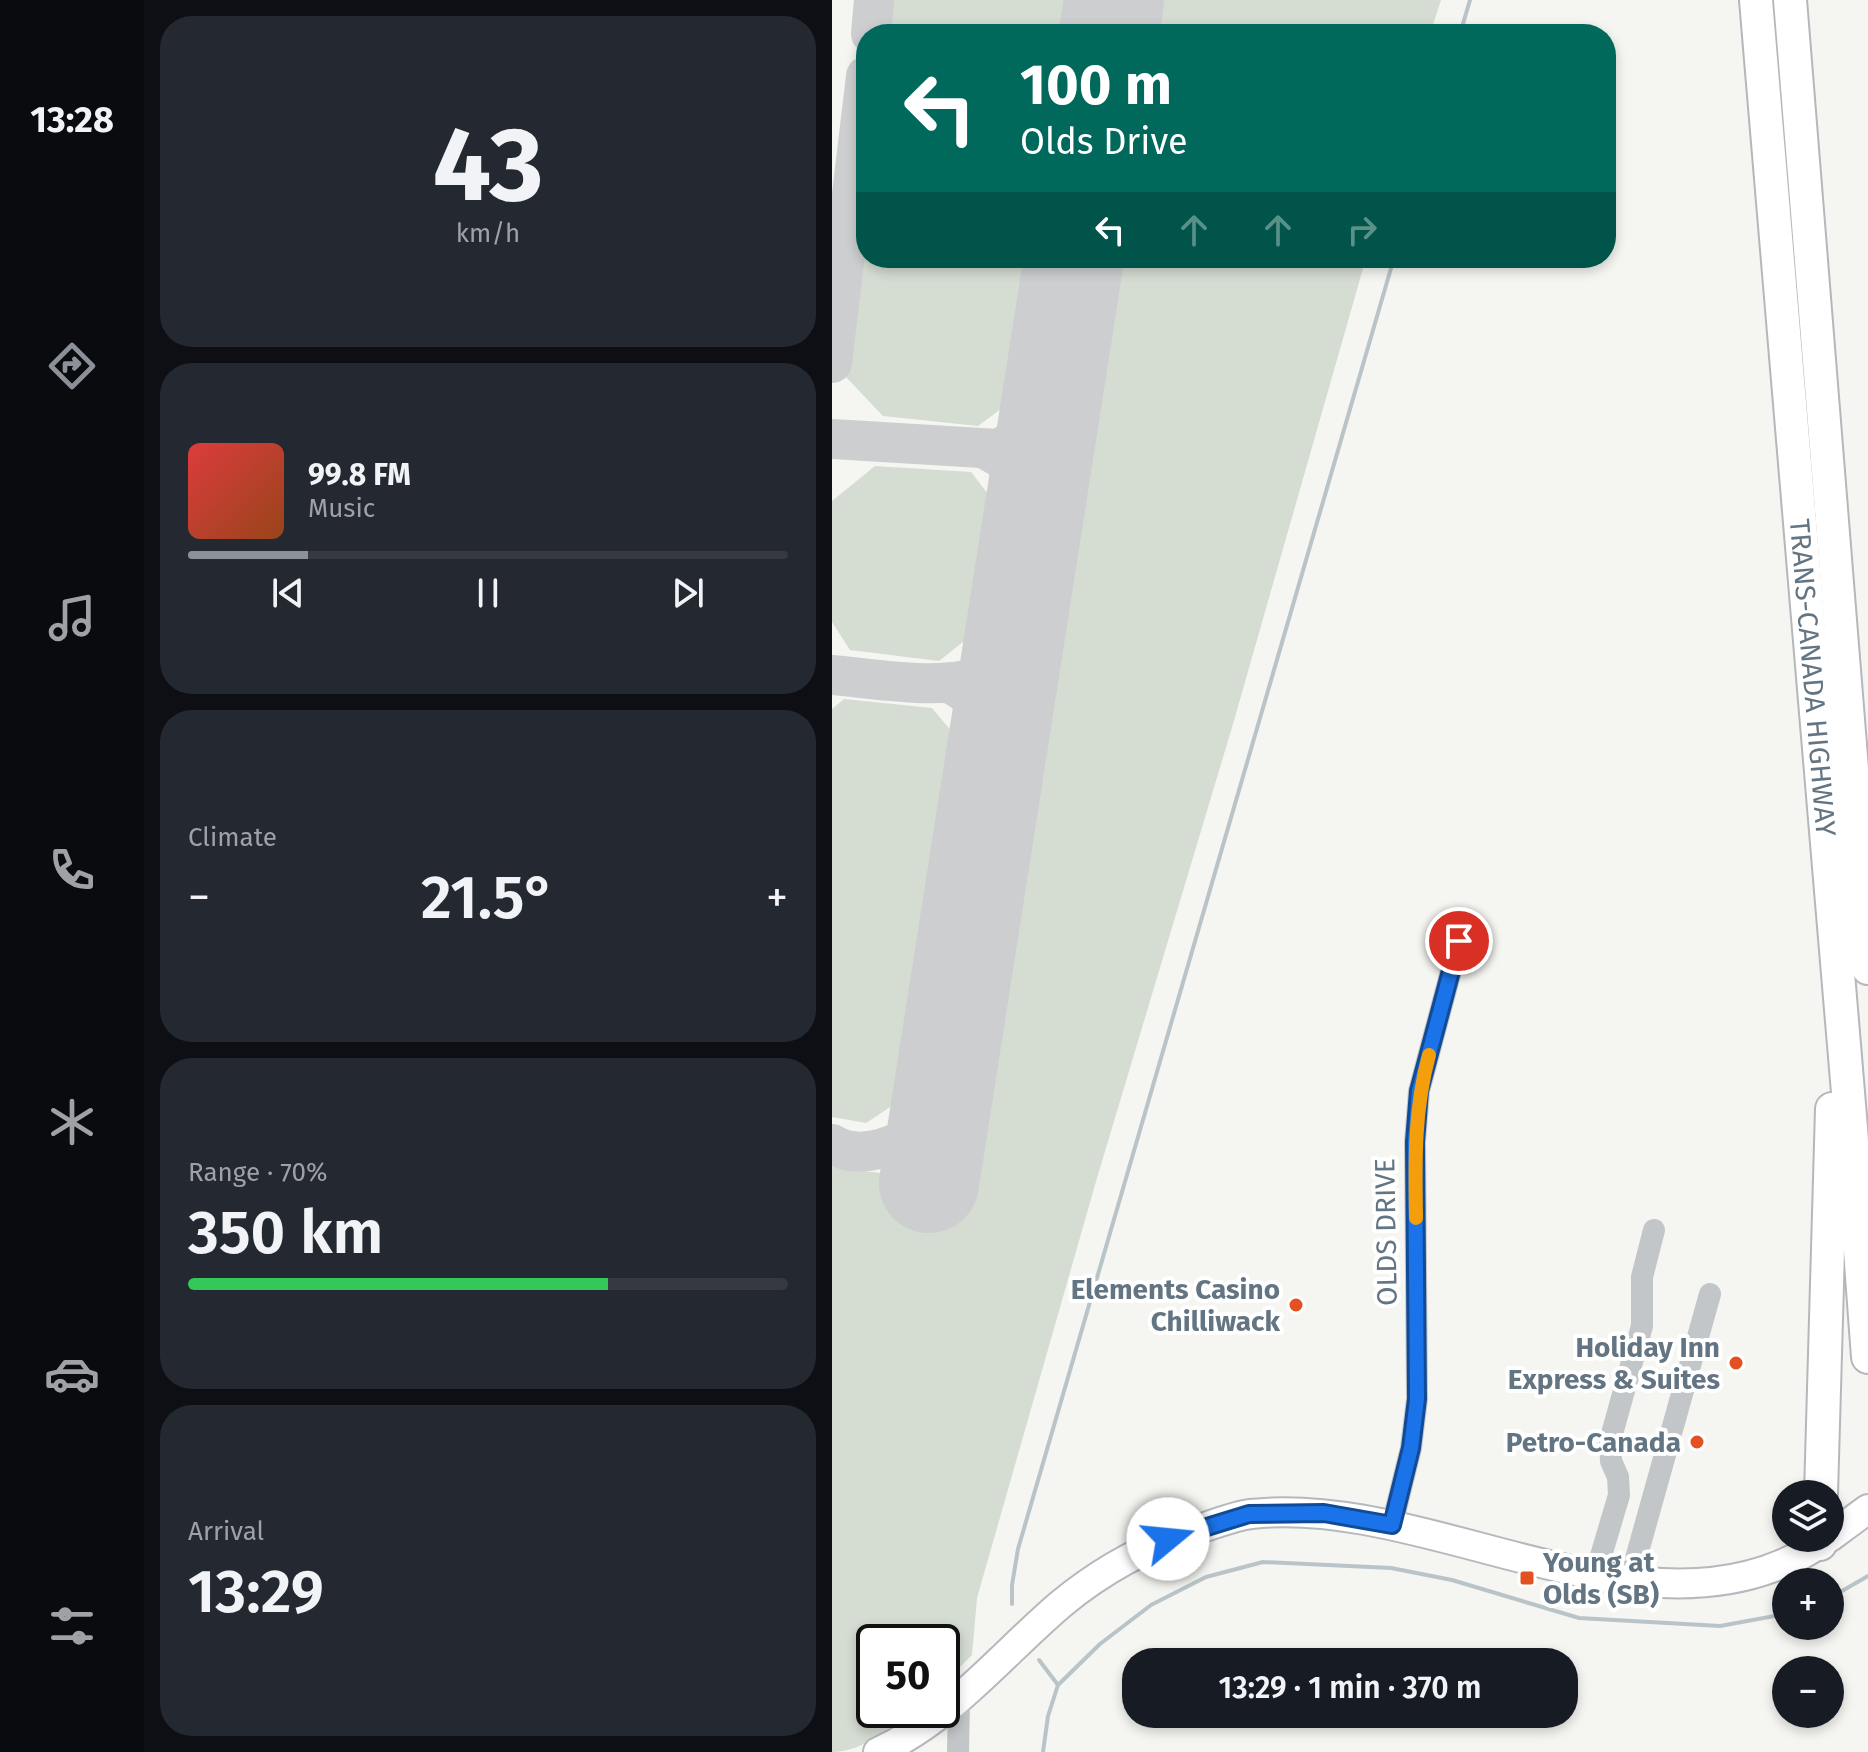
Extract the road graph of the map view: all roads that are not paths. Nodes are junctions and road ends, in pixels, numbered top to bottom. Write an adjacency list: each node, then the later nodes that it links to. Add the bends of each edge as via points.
1 (1756, 0): 4 (highway, TRANS-CANADA HIGHWAY)
2 (1790, 0): 3 (highway, TRANS-CANADA HIGHWAY)
3 (1859, 839): 5 (highway); 7 (highway, TRANS-CANADA HIGHWAY)
4 (1825, 842): 10 (highway, TRANS-CANADA HIGHWAY); 11 (highway, via 1833,1052)
5 (1868, 918)
6 (1459, 941): 13 (street, OLDS DRIVE, via 1419,1091 1417,1399)
7 (1868, 968)
8 (1654, 1230): 16 (street, via 1642,1277 1642,1326 1610,1441 1619,1495)
9 (1710, 1294): 17 (street)
10 (1868, 1357)
11 (1821, 1480)
12 (1868, 1509): 14 (main road)
13 (1392, 1525): 16 (main road); 18 (main road, via 1324,1513 1249,1514 1168,1539 1118,1564 1063,1603)
14 (1844, 1525)
15 (1802, 1552): 17 (main road, via 1744,1576)
16 (1595, 1576): 17 (main road)
17 (1630, 1580)
18 (960, 1698)
19 (915, 1728): 21 (main road)
20 (958, 1728): 22 (street)
21 (878, 1752)
22 (958, 1752)

